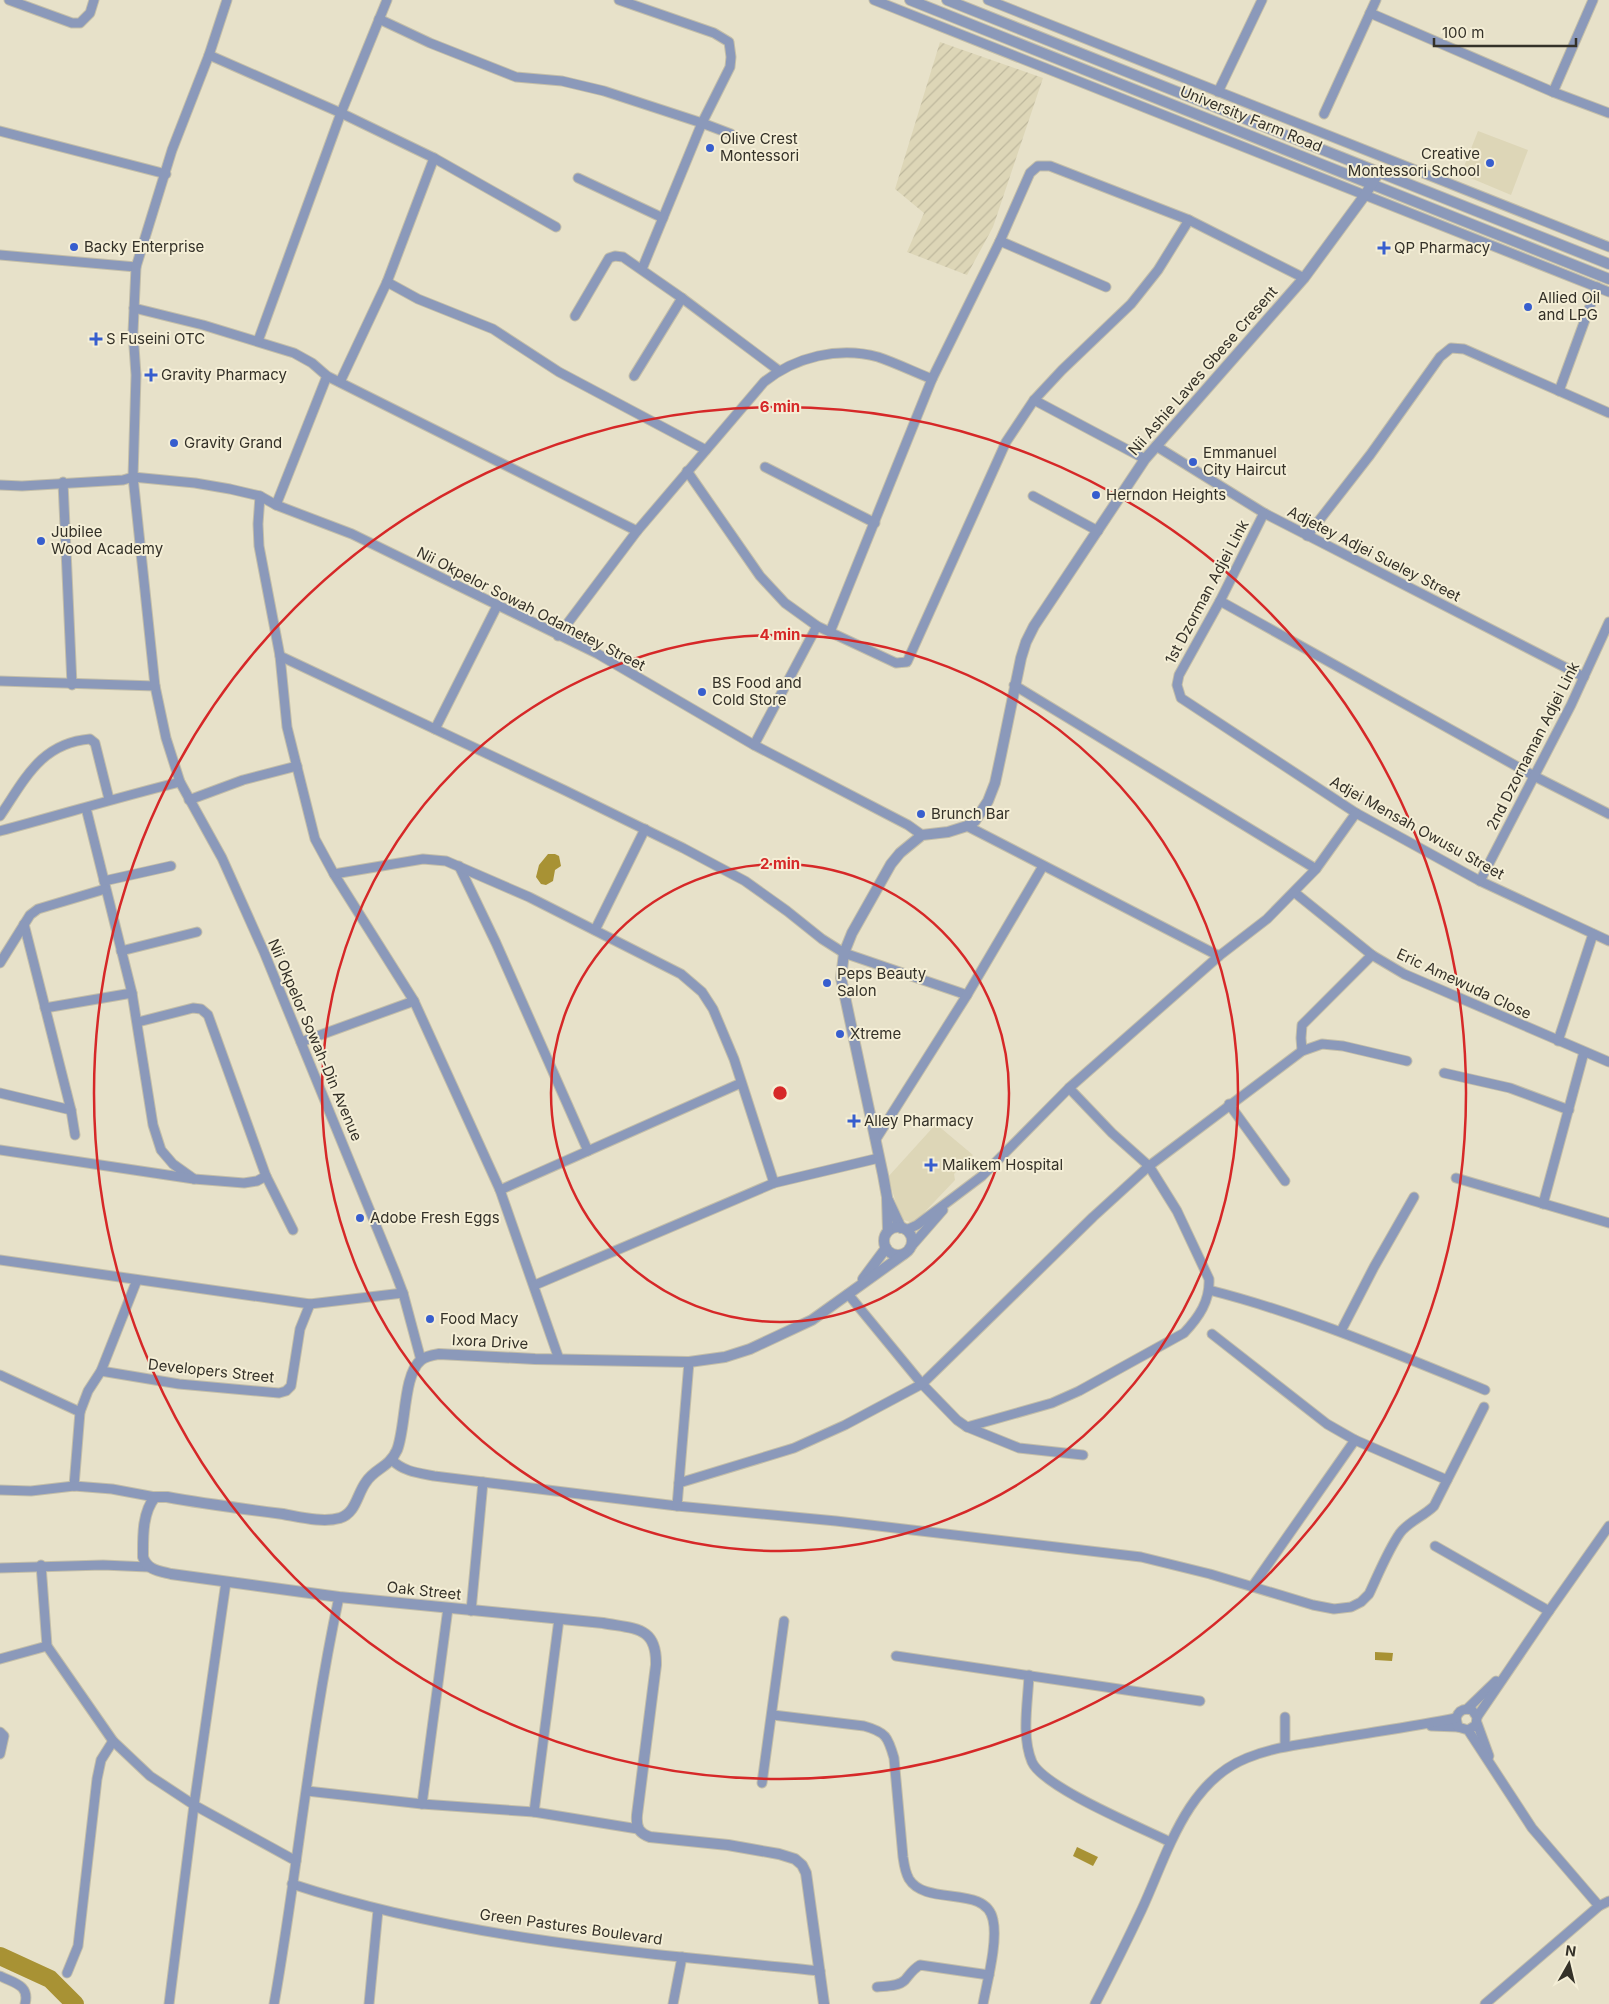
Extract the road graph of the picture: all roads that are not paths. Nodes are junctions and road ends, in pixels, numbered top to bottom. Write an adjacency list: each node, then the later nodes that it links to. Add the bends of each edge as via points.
1 (9, 0): 2 (street, via 72,23 80,23 90,13)
2 (94, 0)
3 (227, 0): 15 (street, Nii Okpelor Sowah-Din Avenue)
4 (387, 0): 14 (street)
5 (619, 0): 21 (street, via 714,33 729,42 730,67)
6 (874, 0): 29 (street)
7 (910, 0): 28 (street, University Farm Road)
8 (947, 0): 25 (street, University Farm Road)
9 (988, 0): 16 (street)
10 (1262, 0): 16 (street)
11 (1376, 0): 13 (street)
12 (1593, 0): 17 (street)
13 (1370, 14): 17 (street); 20 (street)
14 (379, 19): 18 (street); 21 (street, via 516,78 562,81 604,91)
15 (209, 55): 18 (street); 26 (street, Nii Okpelor Sowah-Din Avenue, via 172,150)
16 (1218, 92): 34 (street)
17 (1553, 92): 19 (street)
18 (341, 113): 24 (street); 48 (street)
19 (1609, 113)
20 (1324, 114)
21 (702, 123): 23 (street); 30 (street)
22 (0, 131): 26 (street)
23 (731, 134)
24 (434, 158): 32 (street); 41 (street)
25 (1379, 172): 28 (street, Nii Ashie Laves Gbese Cresent); 36 (street, University Farm Road)
26 (166, 174): 37 (street, Nii Okpelor Sowah-Din Avenue)
27 (578, 178): 30 (street)
28 (1372, 184): 29 (street, Nii Ashie Laves Gbese Cresent); 40 (street, University Farm Road)
29 (1365, 196): 39 (street, Nii Ashie Laves Gbese Cresent); 43 (street)
30 (663, 218): 38 (street)
31 (1189, 220): 33 (street, via 1050,166 1038,166 1030,173); 39 (street); 55 (street, via 1158,270 1131,304)
32 (556, 227)
33 (1000, 241): 42 (street); 52 (street)
34 (1609, 246)
35 (0, 256): 37 (street)
36 (1609, 264)
37 (136, 267): 46 (street, Nii Okpelor Sowah-Din Avenue)
38 (642, 269): 45 (street); 47 (street, via 623,257 610,258)
39 (1304, 278): 57 (street, Nii Ashie Laves Gbese Cresent)
40 (1609, 279)
41 (387, 282): 53 (street); 58 (street, via 418,299 493,329 558,372)
42 (1106, 287)
43 (1597, 287): 44 (street); 54 (street)
44 (1609, 292)
45 (682, 298): 49 (street); 51 (street)
46 (134, 308): 48 (street); 62 (street, Nii Okpelor Sowah-Din Avenue)
47 (575, 316)
48 (258, 341): 50 (street, via 294,353)
49 (778, 370): 52 (street, via 814,356 845,353 877,357); 58 (street)
50 (327, 376): 53 (street); 67 (street)
51 (634, 376)
52 (932, 379): 69 (street)
53 (340, 382): 70 (street)
54 (1559, 391): 56 (street); 72 (street, via 1464,349 1451,348 1440,357)
55 (1034, 400): 59 (street); 77 (street, via 1006,442 907,662 896,663)
56 (1609, 413)
57 (1156, 446): 59 (street, Nii Ashie Laves Gbese Cresent); 68 (street, Adjetey Adjei Sueley Street)
58 (706, 450): 61 (street)
59 (1145, 459): 71 (street, Nii Ashie Laves Gbese Cresent)
60 (765, 467): 69 (street)
61 (687, 471): 70 (street); 76 (street, via 760,576 785,603)
62 (133, 477): 63 (street, Nii Okpelor Sowah Odametey Street); 65 (street, Nii Okpelor Sowah Odametey Street, via 196,483); 85 (street, Nii Okpelor Sowah-Din Avenue)
63 (63, 482): 64 (street, Nii Okpelor Sowah Odametey Street); 82 (street)
64 (0, 485)
65 (260, 496): 67 (street, Nii Okpelor Sowah Odametey Street); 79 (street, via 259,546)
66 (1033, 496): 71 (street)
67 (276, 505): 74 (street, Nii Okpelor Sowah Odametey Street, via 352,534)
68 (1264, 513): 72 (street, Adjetey Adjei Sueley Street); 73 (street, 1st Dzorman Adjei Link)
69 (875, 523): 77 (street)
70 (637, 531): 78 (street)
71 (1098, 531): 83 (street, Nii Ashie Laves Gbese Cresent, via 1034,626)
72 (1307, 536): 80 (street, Adjetey Adjei Sueley Street)
73 (1220, 601): 84 (street, 1st Dzorman Adjei Link, via 1179,675); 89 (street)
74 (497, 606): 78 (street, Nii Okpelor Sowah Odametey Street); 86 (street)
75 (1609, 622): 80 (street, 2nd Dzornaman Adjei Link)
76 (817, 626): 77 (street); 87 (street)
77 (830, 632)
78 (558, 636): 87 (street, Nii Okpelor Sowah Odametey Street, via 598,654)
79 (280, 656): 86 (street); 88 (street, via 288,727)
80 (1584, 677): 89 (street, 2nd Dzornaman Adjei Link)
81 (0, 681): 82 (street)
82 (72, 684): 85 (street)
83 (1014, 685): 97 (street, Nii Ashie Laves Gbese Cresent, via 992,793 982,812); 104 (street)
84 (1177, 685): 94 (street, Adjei Mensah Owusu Street, via 1181,698)
85 (155, 686): 90 (street, Nii Okpelor Sowah-Din Avenue)
86 (435, 729): 98 (street)
87 (754, 745): 100 (street, Nii Okpelor Sowah Odametey Street)
88 (297, 766): 92 (street, via 243,780); 105 (street, via 315,840)
89 (1536, 777): 95 (street); 106 (street, 2nd Dzornaman Adjei Link)
90 (180, 782): 91 (street); 92 (street, Nii Okpelor Sowah-Din Avenue)
91 (109, 799): 93 (street); 96 (street, via 95,743 90,739 83,740 52,750 34,766)
92 (189, 800): 124 (street, Nii Okpelor Sowah-Din Avenue, via 222,858)
93 (86, 808): 99 (street); 107 (street)
94 (1356, 813): 104 (street); 106 (street, Adjei Mensah Owusu Street)
95 (1609, 814)
96 (0, 816)
97 (968, 826): 100 (street); 103 (street)
98 (645, 829): 110 (street); 115 (street, via 745,881)
99 (0, 832)
100 (922, 835): 115 (street, via 891,864)
101 (171, 866): 107 (street)
102 (459, 866): 105 (street, via 423,859); 110 (street); 140 (street)
103 (1043, 866): 117 (street); 120 (street)
104 (1316, 869): 108 (street)
105 (334, 874): 121 (street)
106 (1480, 881): 112 (street, Adjei Mensah Owusu Street)
107 (105, 885): 109 (street, via 38,909); 114 (street)
108 (1294, 892): 116 (street, Eric Amewuda Close); 117 (street, via 1267,919)
109 (24, 924): 118 (street); 122 (street)
110 (595, 930): 131 (street, via 681,974 702,992 713,1009)
111 (197, 932): 114 (street)
112 (1593, 934): 113 (street, Adjei Mensah Owusu Street); 125 (street)
113 (1609, 941)
114 (121, 951): 119 (street)
115 (844, 953): 120 (street); 138 (street, via 841,978)
116 (1372, 955): 125 (street, Eric Amewuda Close, via 1404,974); 126 (street, via 1302,1026)
117 (1219, 956): 132 (street)
118 (0, 963)
119 (132, 994): 122 (street); 123 (street)
120 (966, 995): 138 (street)
121 (414, 1001): 124 (street); 148 (street)
122 (45, 1008): 135 (street)
123 (138, 1022): 143 (street, via 192,1008 201,1009 208,1015); 145 (street, via 153,1125 162,1150 173,1164)
124 (301, 1042): 164 (street, Nii Okpelor Sowah-Din Avenue)
125 (1558, 1042): 127 (street, Eric Amewuda Close)
126 (1302, 1051): 128 (street, via 1322,1044); 134 (street)
127 (1584, 1052): 129 (street, Eric Amewuda Close); 136 (street)
128 (1408, 1061)
129 (1609, 1062)
130 (1444, 1073): 136 (street, via 1510,1088)
131 (741, 1082): 140 (street); 147 (street)
132 (1069, 1088): 142 (street); 151 (street, via 982,1176)
133 (0, 1093): 135 (street)
134 (1230, 1104): 142 (street); 146 (street)
135 (71, 1110): 137 (street)
136 (1569, 1110): 152 (street)
137 (75, 1135)
138 (876, 1139): 141 (street)
139 (0, 1150): 145 (street)
140 (588, 1151): 148 (street)
141 (879, 1158): 147 (street); 149 (street)
142 (1149, 1166): 163 (street, via 1177,1211 1209,1279); 173 (street)
143 (266, 1176): 145 (street, via 244,1182); 155 (street)
144 (1456, 1178): 152 (street)
145 (194, 1179)
146 (1285, 1181)
147 (774, 1183): 161 (street)
148 (500, 1190): 161 (street)
149 (887, 1197): 154 (street); 156 (street)
150 (1414, 1197): 166 (street)
151 (953, 1199): 154 (street, via 917,1225); 158 (street)
152 (1543, 1204): 153 (street)
153 (1609, 1223)
154 (904, 1229): 156 (street, via 894,1228); 158 (street, via 911,1236 912,1243)
155 (293, 1230)
156 (888, 1232): 157 (street, via 884,1239)
157 (886, 1248): 158 (street, via 896,1255); 162 (street)
158 (906, 1252): 162 (street, Ixora Drive)
159 (0, 1260): 160 (street)
160 (137, 1280): 165 (street); 171 (street)
161 (535, 1285): 168 (street)
162 (852, 1290): 170 (street, Ixora Drive, via 812,1320 750,1349 725,1357); 173 (street)
163 (1209, 1290): 166 (street); 177 (street, via 1198,1316 1184,1333 1052,1403)
164 (403, 1293): 165 (street); 169 (street, Nii Okpelor Sowah-Din Avenue)
165 (310, 1304): 171 (street, Developers Street, via 300,1329 291,1386 286,1392 179,1384)
166 (1341, 1332): 174 (street)
167 (1212, 1334): 178 (street, via 1327,1424)
168 (559, 1359): 169 (street, Ixora Drive, via 438,1354); 170 (street, Ixora Drive)
169 (421, 1360): 180 (street, via 410,1376 400,1438)
170 (689, 1362): 183 (street)
171 (101, 1371): 176 (street)
172 (0, 1375): 176 (street)
173 (922, 1384): 177 (street); 183 (street, via 845,1426 794,1448)
174 (1485, 1390)
175 (1484, 1407): 181 (street)
176 (80, 1412): 184 (street)
177 (967, 1427): 179 (street, via 1019,1448)
178 (1354, 1440): 181 (street); 194 (street)
179 (1083, 1455)
180 (392, 1460): 182 (street, via 412,1472); 186 (street, via 366,1482 347,1514 328,1520 167,1496)
181 (1447, 1480): 194 (street, via 1434,1506 1400,1533 1369,1594 1361,1602 1334,1609)
182 (483, 1482): 187 (street); 197 (street)
183 (679, 1483): 187 (street)
184 (74, 1486): 185 (street, via 31,1492); 186 (street, via 112,1489)
185 (0, 1490)
186 (155, 1498): 191 (street, via 149,1505 145,1520 143,1557)
187 (677, 1506): 194 (street, via 1141,1557)
188 (1609, 1526): 198 (street)
189 (1435, 1546): 198 (street)
190 (41, 1566): 191 (street, Oak Street); 192 (street, Oak Street); 201 (street)
191 (148, 1567): 193 (street, Oak Street, via 171,1574)
192 (0, 1568)
193 (226, 1582): 195 (street, Oak Street); 222 (street)
194 (1252, 1587)
195 (340, 1597): 196 (street, Oak Street); 221 (street, via 327,1654)
196 (448, 1608): 197 (street, Oak Street); 223 (street)
197 (471, 1610): 199 (street, Oak Street)
198 (1548, 1611): 204 (street)
199 (558, 1619): 224 (street); 225 (street, Oak Street, via 632,1629 648,1636 654,1643 656,1665 637,1815)
200 (784, 1620): 208 (street)
201 (48, 1646): 203 (street); 216 (street)
202 (896, 1656): 205 (street)
203 (0, 1659)
204 (1509, 1669): 207 (street); 211 (street)
205 (1029, 1675): 206 (street); 226 (street, via 1027,1743 1032,1763 1040,1774 1075,1796)
206 (1200, 1701)
207 (1467, 1709): 210 (street, via 1460,1711); 211 (street, via 1472,1710)
208 (773, 1715): 220 (street); 235 (street, via 864,1726 884,1734 894,1758 906,1872 917,1888 925,1892 967,1899 986,1907 993,1918 995,1931)
209 (1285, 1717): 217 (street)
210 (1456, 1718): 212 (street); 213 (street)
211 (1477, 1720): 214 (street, via 1473,1729); 219 (street)
212 (1419, 1726): 213 (street); 217 (street)
213 (1458, 1727): 214 (street)
214 (1468, 1730): 219 (street)
215 (0, 1732): 218 (street, via 4,1736)
216 (113, 1741): 222 (street, via 150,1776); 234 (street, via 101,1760 97,1779 78,1946)
217 (1285, 1746): 226 (street, via 1248,1758 1221,1772 1194,1802)
218 (0, 1754)
219 (1494, 1770): 230 (street, via 1532,1828)
220 (762, 1783)
221 (307, 1791): 223 (street); 227 (street)
222 (194, 1804): 227 (street); 239 (street)
223 (422, 1804): 224 (street)
224 (534, 1812): 225 (street)
225 (638, 1829): 233 (street, via 650,1837 728,1845 794,1859 802,1865 806,1873)
226 (1170, 1842): 245 (street, via 1143,1908)
227 (296, 1861): 228 (street)
228 (292, 1884): 231 (street, Green Pastures Boulevard); 240 (street)
229 (1609, 1901): 230 (street)
230 (1599, 1906): 246 (street)
231 (378, 1910): 232 (street, Green Pastures Boulevard, via 542,1940); 241 (street)
232 (682, 1957): 233 (street, Green Pastures Boulevard); 242 (street)
233 (820, 1971): 243 (street)
234 (67, 1973)
235 (988, 1975): 237 (street, via 920,1965 903,1982); 244 (street)
236 (0, 1976): 238 (street, via 24,1988)
237 (877, 1987)
238 (25, 2004)
239 (169, 2004)
240 (274, 2004)
241 (369, 2004)
242 (673, 2004)
243 (824, 2004)
244 (983, 2004)
245 (1095, 2004)
246 (1485, 2004)

